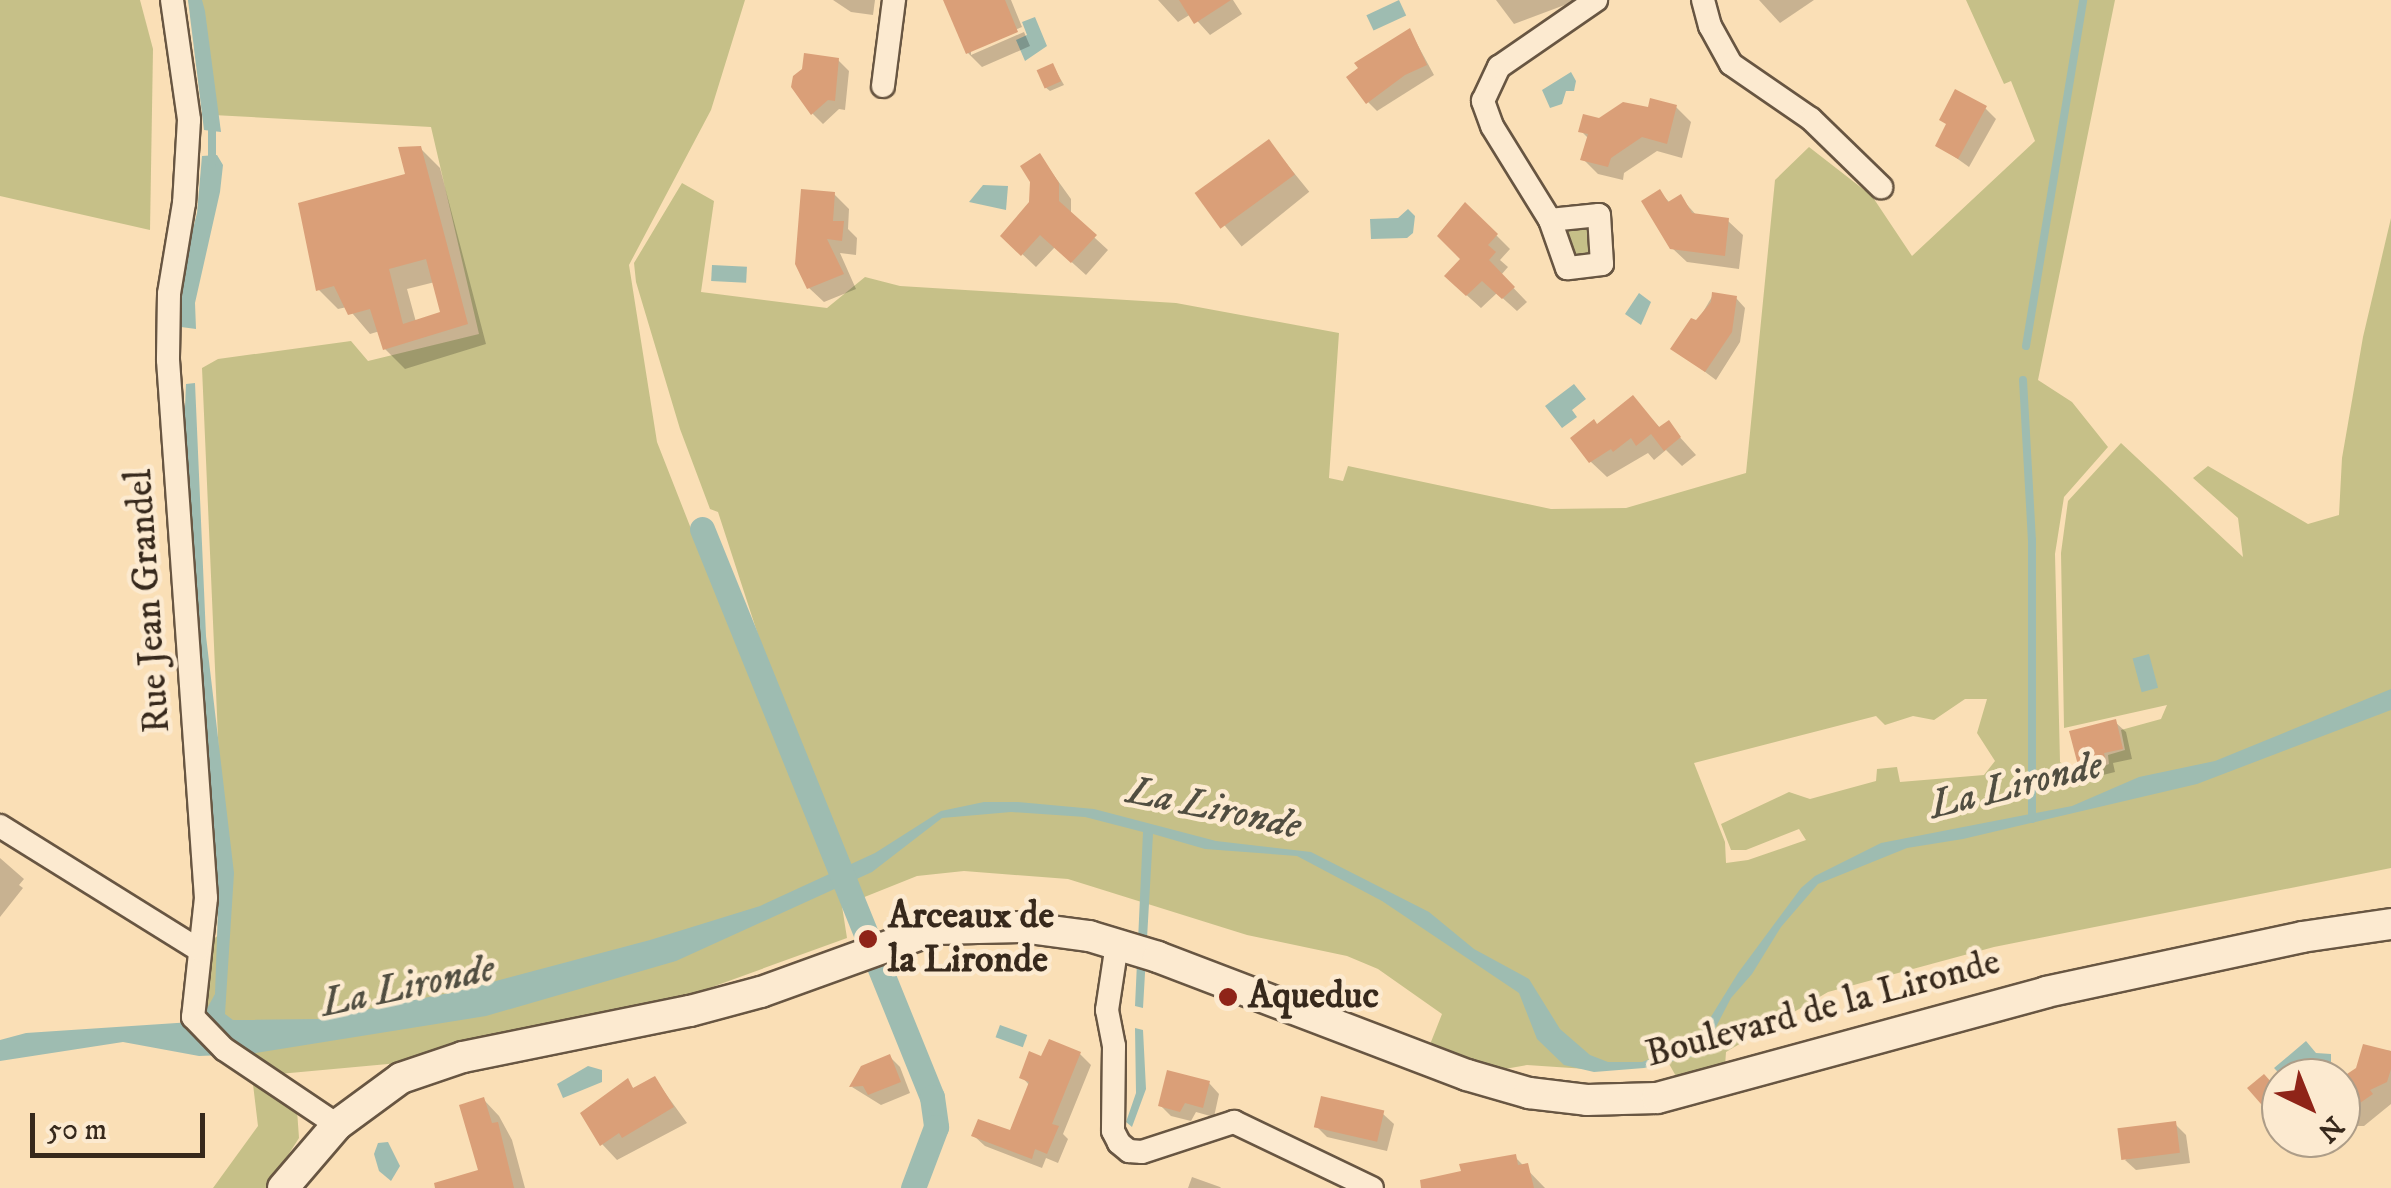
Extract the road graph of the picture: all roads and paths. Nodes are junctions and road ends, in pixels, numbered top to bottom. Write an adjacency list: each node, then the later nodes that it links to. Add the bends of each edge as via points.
1 (172, 0): 11 (street, Rue Jean Grandel, via 189,120 168,360 206,898)
2 (894, 0): 5 (street)
3 (1596, 0): 7 (street, via 1498,67 1483,101)
4 (1703, 0): 6 (street, via 1731,64 1812,119)
5 (883, 86)
6 (1881, 187)
7 (1550, 220)
8 (0, 826): 11 (street)
9 (2391, 924): 10 (street, Boulevard de la Lironde, via 2046,992 1657,1098 1587,1100 1467,1075)
10 (1117, 944): 12 (street, Boulevard de la Lironde, via 1021,927 935,929 761,992 431,1067 377,1093); 14 (street, via 1108,1010 1119,1143 1142,1152 1234,1122)
11 (198, 950): 12 (street, Rue Jean Grandel, via 193,1017 210,1038)
12 (337, 1125): 13 (street, Boulevard de la Lironde)
13 (283, 1188)
14 (1372, 1188)

